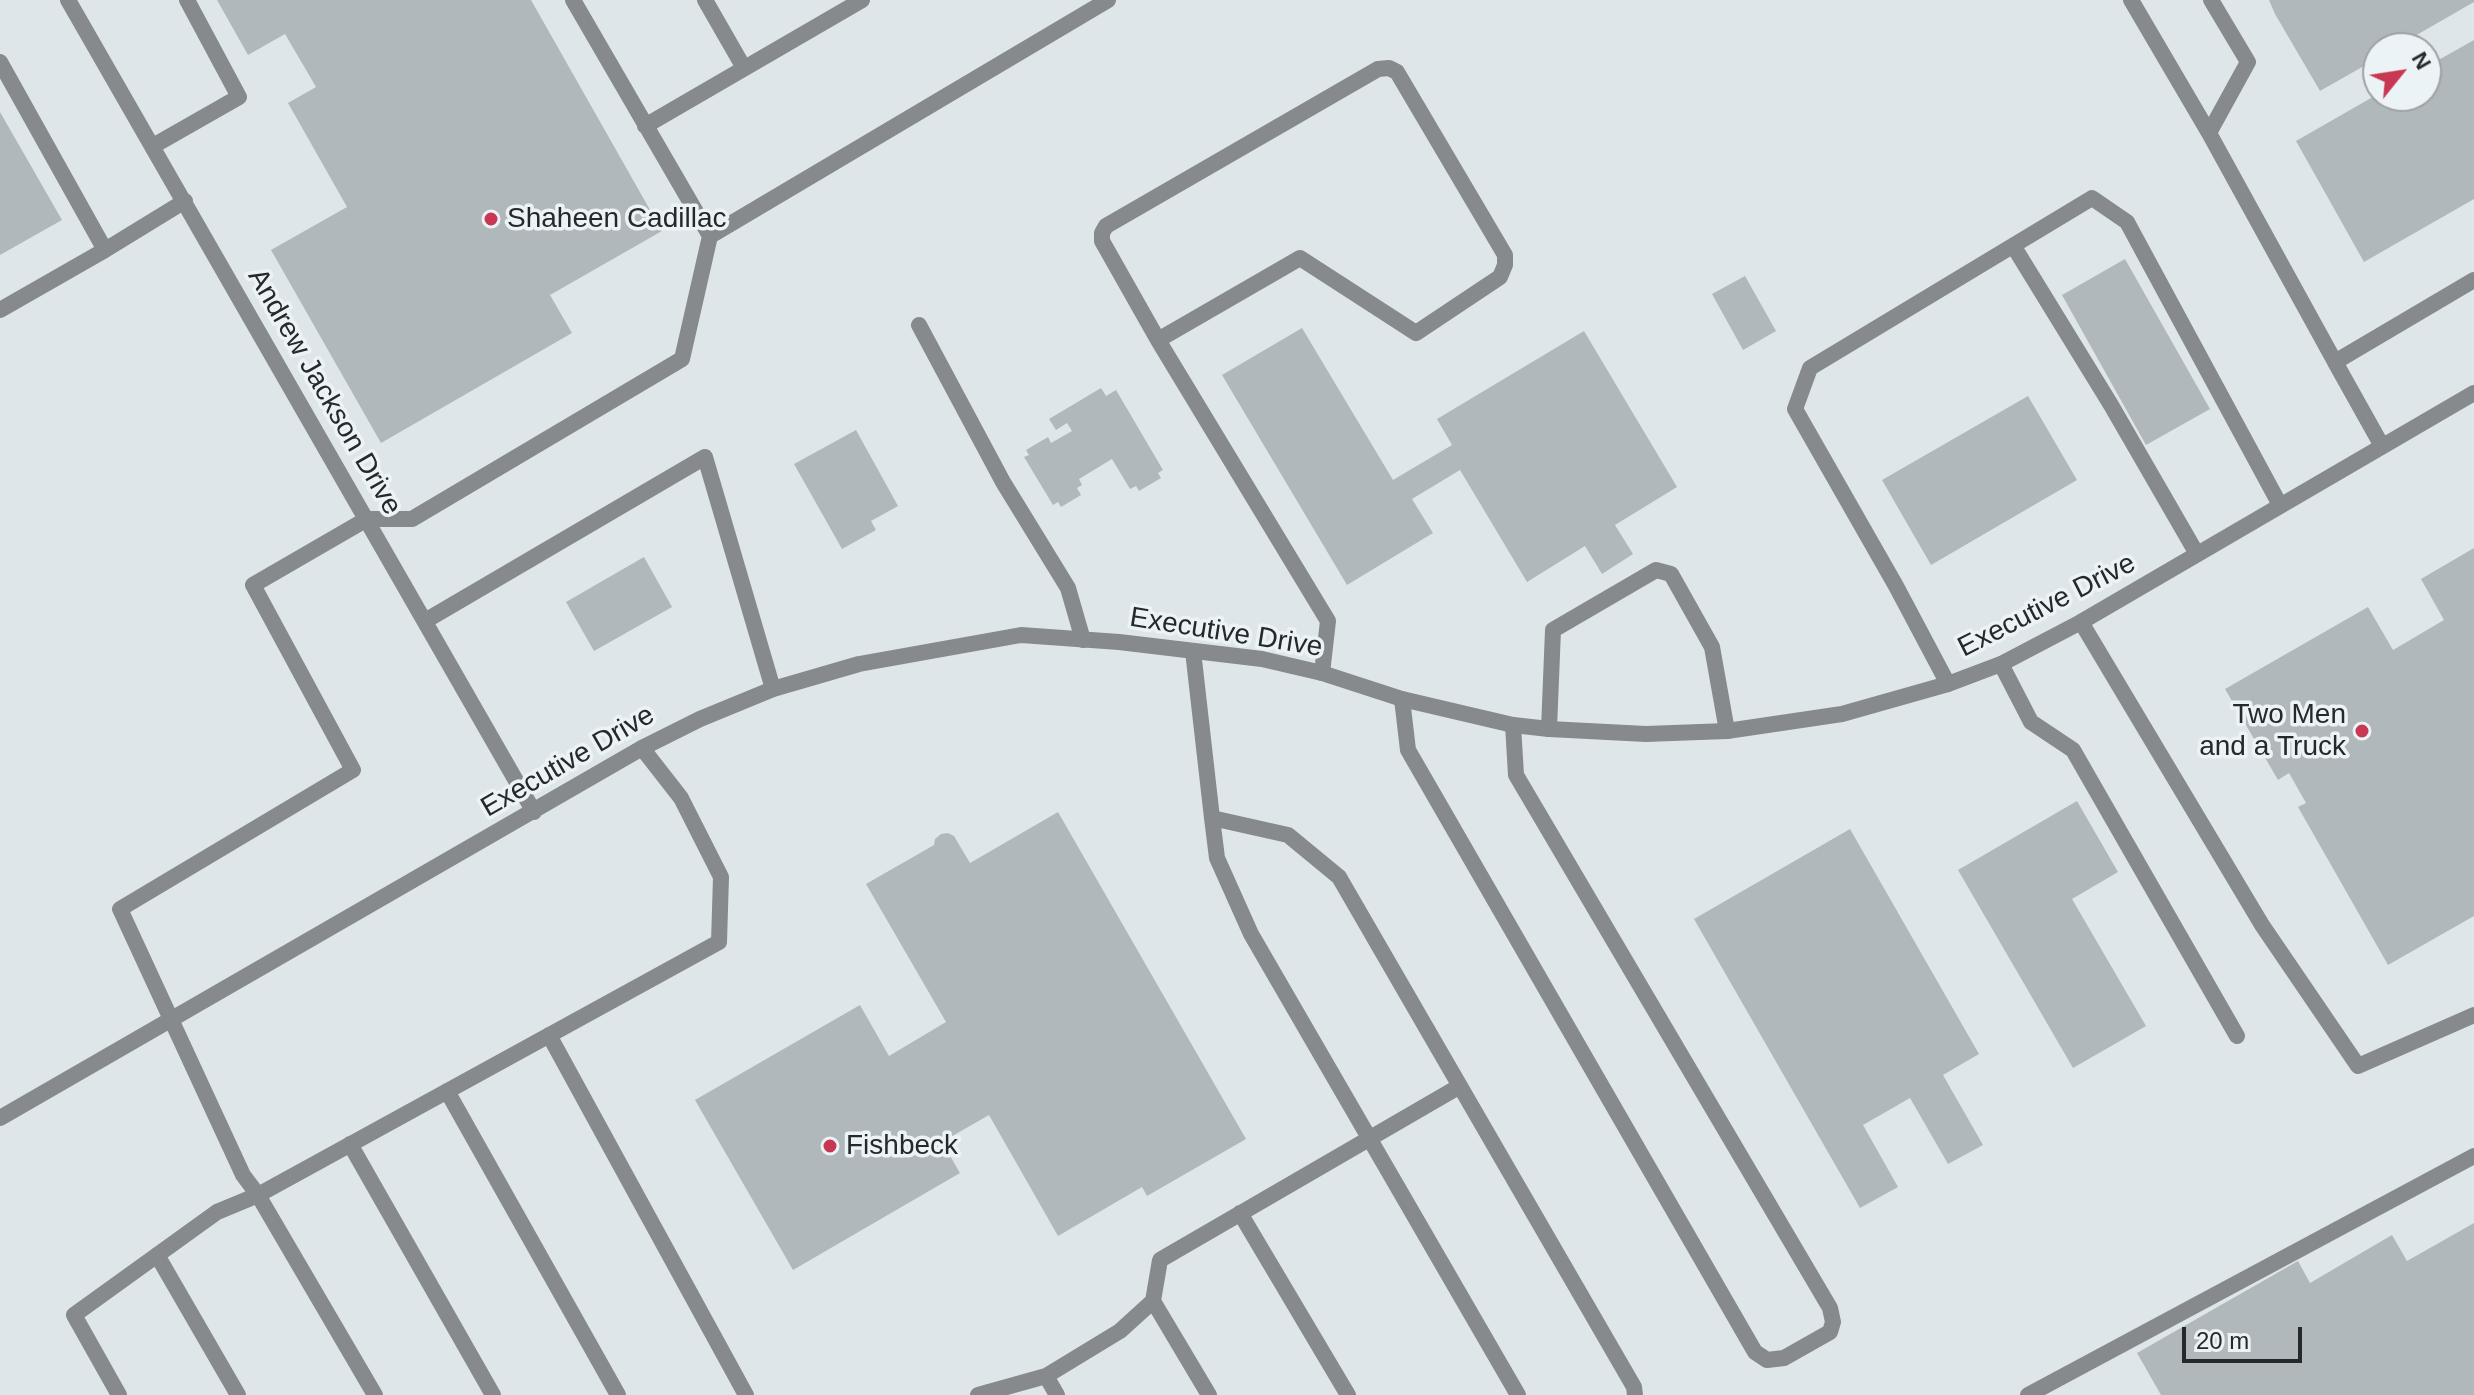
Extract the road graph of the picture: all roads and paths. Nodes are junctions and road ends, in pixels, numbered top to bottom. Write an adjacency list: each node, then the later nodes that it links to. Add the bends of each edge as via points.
1 (68, 0): 13 (street, Andrew Jackson Drive)
2 (187, 0): 13 (street, via 239,97)
3 (573, 0): 11 (street)
4 (705, 0): 10 (street)
5 (862, 0): 10 (street)
6 (1108, 0): 15 (street)
7 (2131, 0): 12 (street)
8 (2211, 0): 12 (street, via 2248,62)
9 (0, 62): 17 (street)
10 (744, 68): 11 (street)
11 (645, 126): 15 (street)
12 (2209, 133): 22 (street)
13 (153, 146): 14 (street, Andrew Jackson Drive)
14 (185, 201): 17 (street); 26 (street, Andrew Jackson Drive)
15 (710, 236): 26 (street, via 682,359 412,519)
16 (2014, 247): 25 (street, via 2092,198 2127,222); 27 (street); 34 (street, via 1810,368 1795,409)
17 (105, 250): 19 (street)
18 (2474, 280): 22 (street)
19 (0, 310)
20 (919, 325): 30 (street, via 1003,482 1068,588)
21 (1158, 340): 21 (street, via 1102,241 1106,226 1378,69 1397,72 1505,255 1500,277 1416,333 1300,258); 33 (street, via 1328,621)
22 (2335, 362): 24 (street)
23 (2474, 393): 24 (street, Executive Drive)
24 (2382, 446): 25 (street, Executive Drive)
25 (2280, 505): 27 (street, Executive Drive)
26 (367, 519): 28 (street, Andrew Jackson Drive); 44 (street, via 253,585 353,770 120,909)
27 (2197, 554): 29 (street, Executive Drive)
28 (425, 621): 35 (street, via 705,457); 41 (street, Andrew Jackson Drive)
29 (2081, 622): 32 (street, Executive Drive); 43 (street, via 2262,925 2358,1066)
30 (1083, 640): 31 (street, Executive Drive); 35 (street, Executive Drive, via 1021,635 859,664)
31 (1193, 651): 33 (street, Executive Drive); 42 (street)
32 (2001, 664): 34 (street, Executive Drive); 46 (street, via 2031,722 2073,750)
33 (1322, 673): 36 (street, Executive Drive)
34 (1948, 684): 39 (street, Executive Drive, via 1842,714)
35 (773, 689): 40 (street, Executive Drive)
36 (1402, 699): 37 (street, Executive Drive); 37 (street, via 1408,750 1755,1352 1767,1360 1784,1358 1830,1332 1830,1308 1516,775)
37 (1513, 725): 38 (street, Executive Drive)
38 (1549, 729): 39 (street, Executive Drive); 39 (street, via 1553,630 1656,570 1671,574 1712,647)
39 (1727, 731)
40 (642, 748): 41 (street, Executive Drive); 45 (street, via 681,798 721,877 719,942)
41 (534, 812): 44 (street, Executive Drive)
42 (1212, 818): 47 (street, via 1288,835 1339,877); 50 (street, via 1217,858 1251,934)
43 (2474, 1015)
44 (169, 1018): 49 (street, Executive Drive); 53 (street, via 243,1175)
45 (549, 1035): 48 (street); 63 (street)
46 (2237, 1036)
47 (1460, 1086): 50 (street); 69 (street)
48 (447, 1091): 51 (street); 62 (street)
49 (0, 1118)
50 (1368, 1137): 54 (street); 68 (street)
51 (350, 1144): 53 (street); 61 (street)
52 (2474, 1156): 70 (street)
53 (258, 1195): 55 (street, via 217,1212); 60 (street)
54 (1240, 1213): 56 (street, via 1160,1260); 67 (street)
55 (157, 1255): 58 (street, via 74,1315); 59 (street)
56 (1153, 1301): 57 (street, via 1120,1331); 66 (street)
57 (1046, 1376): 64 (street); 65 (street)
58 (119, 1395)
59 (238, 1395)
60 (375, 1395)
61 (493, 1395)
62 (618, 1395)
63 (746, 1395)
64 (978, 1395)
65 (1057, 1395)
66 (1209, 1395)
67 (1348, 1395)
68 (1518, 1395)
69 (1635, 1395)
70 (2028, 1395)

